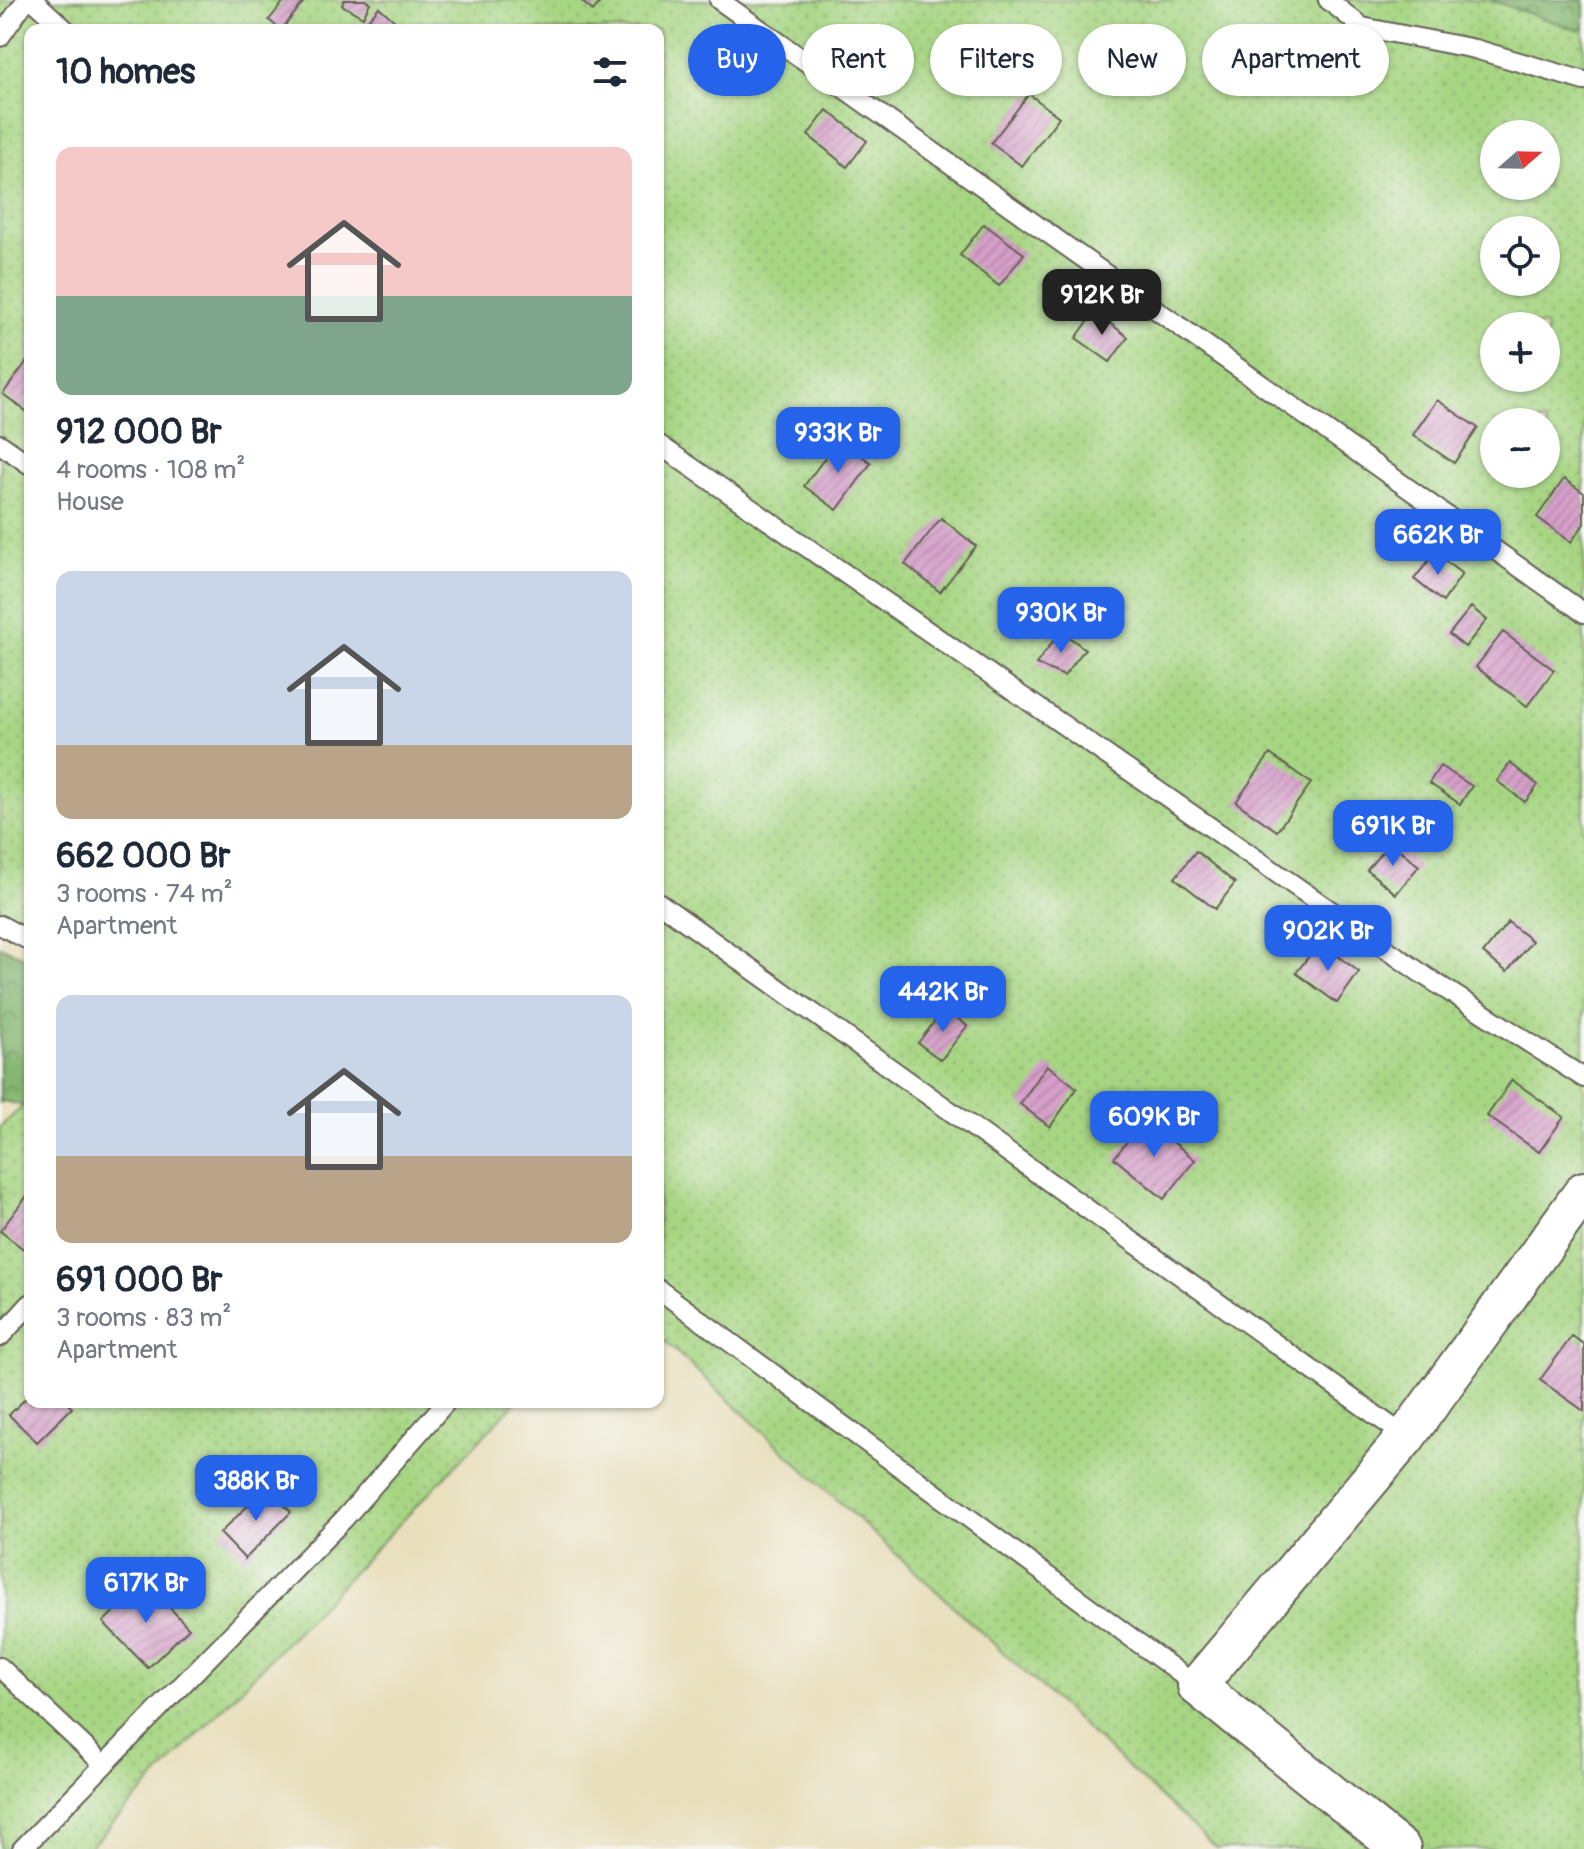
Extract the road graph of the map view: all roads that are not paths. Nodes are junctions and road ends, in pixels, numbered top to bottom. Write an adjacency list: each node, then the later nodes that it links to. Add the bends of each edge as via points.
1 (26, 0): 6 (lane)
2 (33, 0): 5 (lane)
3 (719, 0): 11 (lane)
4 (1328, 0): 7 (lane, via 1362,27 1475,49)
5 (59, 24)
6 (0, 37)
7 (1584, 81)
8 (0, 444): 10 (lane)
9 (664, 448): 15 (lane, via 1425,976)
10 (24, 461)
11 (1584, 613)
12 (664, 906): 21 (lane)
13 (0, 925): 14 (lane)
14 (24, 938)
15 (1584, 1078)
16 (1584, 1191): 21 (street)
17 (664, 1296): 23 (lane)
18 (24, 1311): 19 (lane)
19 (0, 1337)
20 (441, 1408): 24 (lane, via 343,1520)
21 (1406, 1437): 23 (street)
22 (0, 1667): 24 (lane)
23 (1197, 1686): 26 (street)
24 (104, 1765): 25 (lane)
25 (22, 1849)
26 (1401, 1849)

